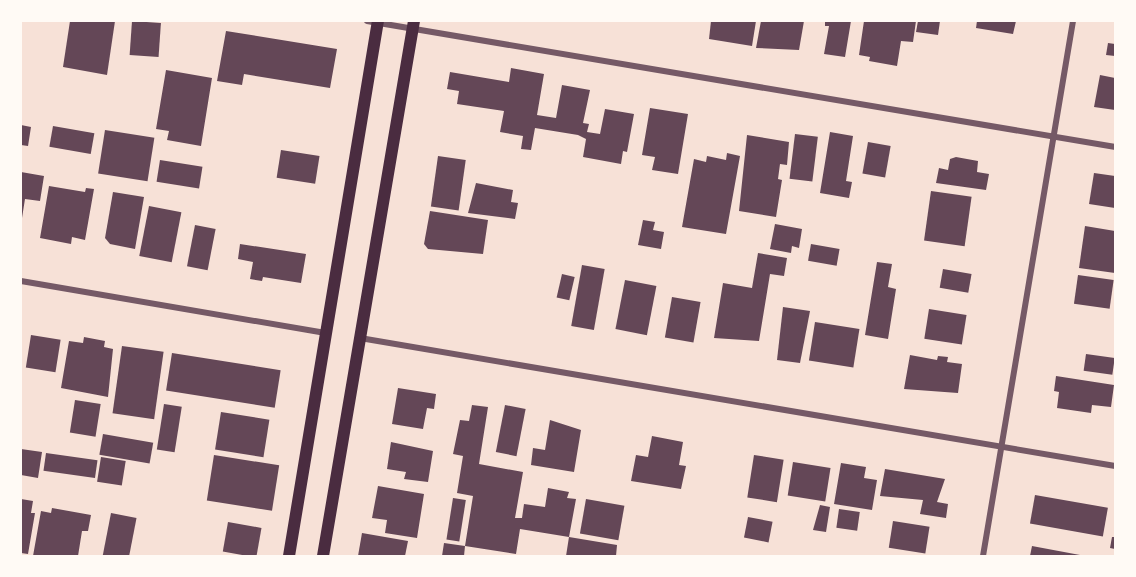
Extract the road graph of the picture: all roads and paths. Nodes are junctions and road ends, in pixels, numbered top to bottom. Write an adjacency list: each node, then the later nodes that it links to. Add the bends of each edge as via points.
1 (1072, 21): 4 (street)
2 (374, 22): 3 (street); 7 (main road)
3 (413, 25): 4 (street); 8 (main road)
4 (1053, 137): 5 (street); 9 (street)
5 (1115, 147)
6 (21, 281): 7 (street)
7 (326, 333): 11 (main road)
8 (360, 338): 9 (street); 12 (main road)
9 (1001, 447): 10 (street); 13 (street)
10 (1115, 466)
11 (289, 556)
12 (323, 556)
13 (983, 556)

